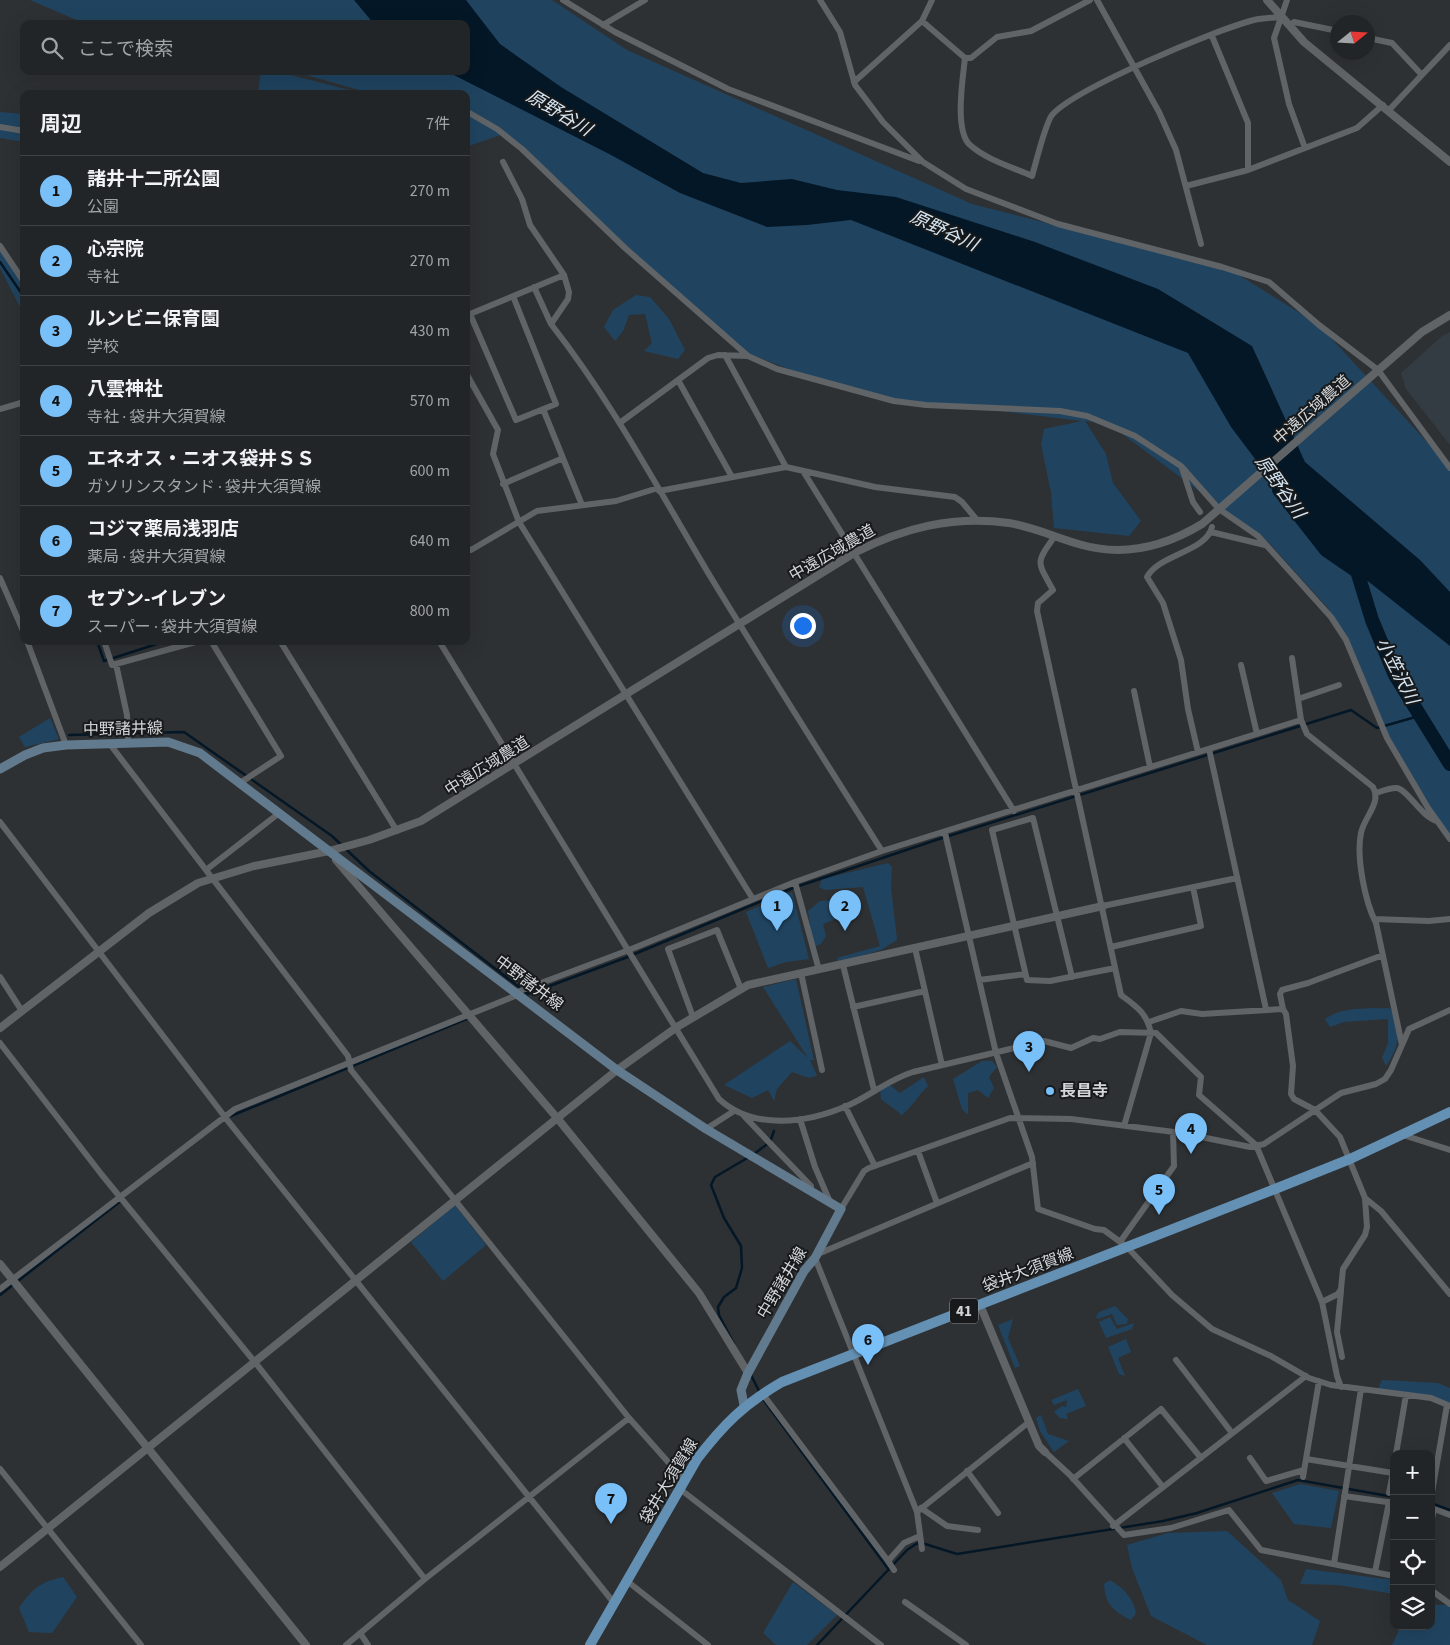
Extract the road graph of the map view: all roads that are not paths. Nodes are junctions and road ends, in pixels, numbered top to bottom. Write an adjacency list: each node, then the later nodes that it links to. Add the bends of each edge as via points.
1 (563, 0): 11 (street)
2 (645, 0): 11 (street)
3 (820, 0): 20 (street, via 840,32)
4 (932, 0): 10 (street)
5 (1090, 0): 17 (street, via 1031,31 998,36 971,58)
6 (1097, 0): 18 (street)
7 (1267, 0): 9 (street)
8 (1287, 0): 9 (street)
9 (1280, 17): 12 (street); 14 (street, via 1254,20); 25 (street, via 1274,38 1289,104)
10 (922, 21): 17 (street); 20 (street)
11 (603, 25): 27 (street, via 728,89)
12 (1289, 26): 13 (street, via 1294,22); 21 (street, via 1304,42)
13 (1330, 29)
14 (1212, 36): 18 (street); 29 (street, via 1248,123)
15 (1375, 39): 19 (street, via 1392,43)
16 (1450, 45): 19 (street)
17 (965, 58): 18 (street, via 961,109 963,133 968,144 1032,176 1050,117 1063,104)
18 (1134, 68): 30 (street, via 1176,150)
19 (1421, 74): 21 (street)
20 (854, 82): 27 (street, via 867,105)
21 (1386, 107): 25 (street, via 1357,128); 28 (street)
22 (470, 113): 40 (street, via 522,149 625,248)
23 (0, 126): 24 (street)
24 (20, 130)
25 (1305, 148): 29 (street)
26 (503, 162): 33 (street, via 522,199 530,225)
27 (923, 162): 41 (street, via 966,190 1058,224 1269,282)
28 (1450, 162)
29 (1248, 170): 30 (street)
30 (1186, 186): 31 (street)
31 (1201, 244)
32 (0, 246): 34 (street)
33 (564, 275): 35 (street); 38 (street, via 568,299)
34 (20, 276)
35 (534, 287): 36 (street); 38 (street)
36 (513, 296): 46 (street, via 556,404); 46 (street, via 470,314 516,420)
37 (1450, 315): 41 (street, 中遠広域農道, via 1422,332)
38 (551, 324): 47 (street)
39 (725, 355): 40 (street); 43 (street, via 708,358); 50 (street)
40 (748, 356): 49 (street, via 777,369 894,401 1060,411 1087,416 1135,436)
41 (1378, 370): 51 (street); 57 (street, 中遠広域農道)
42 (470, 379): 54 (street, via 498,430 493,454)
43 (678, 380): 47 (street); 53 (street)
44 (20, 403): 45 (street)
45 (0, 409)
46 (543, 409): 48 (street)
47 (621, 422): 55 (street)
48 (563, 458): 54 (street); 56 (street)
49 (1181, 466): 57 (street); 58 (street, via 1193,502)
50 (786, 467): 52 (street); 53 (street)
51 (1450, 468)
52 (803, 471): 59 (street, via 875,487 954,497); 64 (street)
53 (732, 477): 55 (street)
54 (503, 484): 60 (street)
55 (658, 489): 56 (street, via 616,501); 67 (street)
56 (582, 505): 60 (street, via 537,511)
57 (1219, 509): 61 (street, 中遠広域農道, via 1189,531 1153,547 1118,551 1100,549); 62 (street)
58 (1200, 512)
59 (977, 520): 61 (street, 中遠広域農道, via 1028,527); 64 (street, 中遠広域農道, via 918,527 881,539)
60 (519, 522): 63 (street); 79 (street)
61 (1055, 536): 92 (street, via 1041,556 1040,566 1053,590 1038,603 1037,611)
62 (1266, 545): 87 (street, via 1212,530 1182,553 1156,566 1147,576 1163,603 1182,660); 96 (street, via 1314,597 1346,640 1387,738)
63 (470, 550)
64 (854, 553): 67 (street, 中遠広域農道); 94 (street)
65 (0, 578): 66 (street)
66 (20, 624)
67 (739, 625): 79 (street, 中遠広域農道); 102 (street)
68 (28, 645): 85 (street)
69 (105, 645): 75 (street, via 112,665)
70 (185, 645): 75 (street)
71 (213, 645): 91 (street, via 281,756)
72 (282, 645): 98 (street)
73 (441, 645): 88 (street)
74 (1292, 658): 80 (street)
75 (116, 664): 83 (street, via 127,715)
76 (1241, 665): 82 (street)
77 (1339, 685): 80 (street)
78 (1134, 691): 89 (street)
79 (626, 694): 88 (street, 中遠広域農道); 108 (street)
80 (1298, 699): 81 (street)
81 (1302, 721): 82 (street); 93 (street, via 1307,734)
82 (1257, 734): 86 (street)
83 (128, 742): 84 (main road, 中野諸井線); 91 (main road, 中野諸井線, via 168,742 183,746 200,753)
84 (109, 743): 85 (main road, 中野諸井線); 103 (street)
85 (66, 745): 90 (main road, 中野諸井線, via 43,748)
86 (1208, 749): 87 (street); 105 (street)
87 (1198, 752): 89 (street)
88 (515, 764): 98 (street, 中遠広域農道, via 439,811); 118 (street)
89 (1150, 767): 92 (street)
90 (0, 769)
91 (240, 783): 95 (main road, 中野諸井線)
92 (1078, 790): 94 (street); 109 (street)
93 (1376, 792): 96 (street, via 1404,790 1419,810); 112 (street, via 1376,800 1361,831 1359,846 1368,908)
94 (1014, 811): 99 (street)
95 (278, 814): 101 (main road, 中野諸井線); 103 (street)
96 (1437, 821): 100 (street)
97 (0, 822): 117 (street)
98 (397, 831): 101 (street, 中遠広域農道)
99 (945, 833): 102 (street); 114 (street)
100 (1450, 839)
101 (329, 851): 104 (street, 中遠広域農道); 130 (main road, 中野諸井線); 136 (street)
102 (882, 851): 106 (street)
103 (206, 870): 104 (street)
104 (211, 878): 117 (street, 中遠広域農道, via 168,900); 145 (street, via 348,1056)
105 (1237, 878): 107 (street); 132 (street)
106 (795, 882): 108 (street); 122 (street)
107 (1193, 887): 109 (street); 115 (street, via 1201,926)
108 (753, 899): 118 (street)
109 (1103, 906): 110 (street); 115 (street)
110 (1057, 917): 113 (street); 113 (street, via 1033,818 992,830); 126 (street)
111 (1450, 918): 112 (street, via 1429,921)
112 (1374, 919): 119 (street)
113 (1013, 927): 114 (street); 124 (street)
114 (969, 937): 116 (street); 127 (street)
115 (1111, 947): 121 (street)
116 (914, 948): 120 (street); 129 (street)
117 (99, 950): 135 (street, 中遠広域農道); 154 (street)
118 (629, 950): 130 (street); 139 (street)
119 (1382, 955): 133 (street, via 1282,990); 143 (street)
120 (843, 965): 122 (street); 131 (street)
121 (1116, 968): 126 (street); 138 (street, via 1121,995 1142,1011)
122 (820, 970): 123 (street)
123 (801, 973): 128 (street); 148 (street)
124 (1025, 974): 126 (street, via 1027,980 1036,982); 127 (street)
125 (0, 977): 135 (street)
126 (1072, 977)
127 (979, 980): 144 (street)
128 (741, 989): 137 (street); 137 (street, via 717,930 668,949)
129 (924, 990): 131 (street); 146 (street)
130 (518, 993): 136 (street); 147 (main road, 中野諸井線)
131 (853, 1007): 149 (street)
132 (1266, 1009): 133 (street); 138 (street, via 1202,1014 1180,1011)
133 (1283, 1009): 151 (street, via 1290,1026 1291,1094)
134 (1450, 1010): 143 (street, via 1409,1029)
135 (22, 1011): 140 (street, 中遠広域農道)
136 (469, 1015): 145 (street); 156 (street)
137 (693, 1016): 139 (street)
138 (1149, 1022): 141 (street)
139 (677, 1027): 147 (street); 152 (street, via 719,1099)
140 (0, 1028)
141 (1151, 1033): 144 (street, via 1120,1032 1093,1038 1071,1048 1044,1041); 158 (street); 162 (street, via 1156,1033 1201,1077 1199,1095)
142 (0, 1043): 170 (street)
143 (1402, 1047): 151 (street, via 1384,1079 1341,1093)
144 (996, 1053): 146 (street); 155 (street)
145 (349, 1063): 154 (street, via 235,1109); 172 (street, via 351,1070)
146 (942, 1065): 149 (street, via 900,1076)
147 (617, 1070): 156 (street); 159 (main road, 中野諸井線)
148 (822, 1070)
149 (874, 1090): 150 (street)
150 (845, 1106): 157 (street); 167 (street)
151 (1315, 1110): 162 (street); 165 (street, via 1340,1137)
152 (738, 1112): 157 (street, via 774,1122); 159 (street); 169 (street, via 811,1186)
153 (1450, 1112): 161 (main road, 袋井大須賀線 / 41)
154 (226, 1118): 170 (street); 180 (street)
155 (1019, 1118): 158 (street, via 1072,1119); 164 (street, via 1010,1118); 166 (street)
156 (558, 1119): 172 (street); 190 (street, via 699,1294)
157 (800, 1119): 173 (street)
158 (1124, 1126): 160 (street)
159 (706, 1129): 169 (main road, 中野諸井線)
160 (1172, 1132): 162 (street); 176 (street, via 1174,1166)
161 (1402, 1134): 163 (street); 165 (main road, 袋井大須賀線 / 41)
162 (1256, 1146): 168 (street)
163 (1450, 1150)
164 (918, 1151): 167 (street); 174 (street)
165 (1350, 1159): 168 (main road, 袋井大須賀線 / 41); 171 (street)
166 (1033, 1164): 174 (street); 176 (street, via 1038,1209 1104,1230)
167 (875, 1166): 175 (street, via 864,1171)
168 (1275, 1189): 176 (main road, 袋井大須賀線 / 41); 184 (street)
169 (811, 1192): 173 (main road, 中野諸井線)
170 (119, 1196): 179 (street); 189 (street)
171 (1365, 1198): 182 (street, via 1365,1235 1343,1269); 183 (street, via 1381,1211)
172 (456, 1200): 180 (street); 199 (street)
173 (830, 1203): 175 (main road, 中野諸井線)
174 (937, 1203): 177 (street)
175 (841, 1209): 177 (main road, 中野諸井線)
176 (1124, 1244): 185 (main road, 袋井大須賀線 / 41); 191 (street, via 1192,1314 1212,1329)
177 (816, 1256): 186 (street); 190 (main road, 中野諸井線, via 804,1271)
178 (0, 1264): 179 (street)
179 (12, 1280): 181 (street); 203 (street)
180 (354, 1281): 189 (street); 220 (street)
181 (0, 1289)
182 (1341, 1290): 184 (street); 187 (street, via 1337,1332)
183 (1450, 1294)
184 (1322, 1302): 193 (street)
185 (980, 1305): 186 (main road, 袋井大須賀線 / 41); 200 (street)
186 (853, 1354): 195 (main road, 袋井大須賀線 / 41); 224 (street)
187 (1342, 1357)
188 (1176, 1360): 201 (street)
189 (254, 1361): 203 (street); 238 (street)
190 (748, 1372): 197 (main road, 中野諸井線, via 741,1390)
191 (1306, 1376): 192 (street); 201 (street)
192 (1318, 1381): 193 (street); 208 (street)
193 (1341, 1386): 194 (street)
194 (1361, 1389): 196 (street); 209 (street)
195 (762, 1393): 197 (main road, 袋井大須賀線 / 41); 232 (street)
196 (1406, 1395): 198 (street, via 1431,1398); 204 (street)
197 (744, 1405): 214 (main road, 袋井大須賀線 / 41, via 718,1433)
198 (1448, 1406): 218 (street)
199 (629, 1418): 214 (street); 220 (street)
200 (1028, 1422): 205 (street); 211 (street)
201 (1232, 1434): 206 (street)
202 (1124, 1438): 206 (street, via 1161,1409); 213 (street); 215 (street)
203 (148, 1447): 228 (street); 246 (street)
204 (1397, 1450)
205 (1045, 1452): 213 (street)
206 (1201, 1458): 215 (street)
207 (1250, 1458): 208 (street, via 1266,1481 1303,1474)
208 (1306, 1459): 209 (street)
209 (1349, 1467): 212 (street); 219 (street)
210 (0, 1469): 228 (street)
211 (967, 1470): 224 (street); 225 (street)
212 (1390, 1470)
213 (1073, 1478): 227 (street)
214 (682, 1485): 239 (main road, 袋井大須賀線 / 41); 251 (street)
215 (1162, 1487): 227 (street)
216 (1390, 1487): 217 (street)
217 (1389, 1493)
218 (1433, 1495)
219 (1344, 1496): 221 (street); 233 (street)
220 (528, 1497): 238 (street); 242 (street)
221 (1390, 1503)
222 (1390, 1508): 236 (street)
223 (1435, 1509): 226 (street)
224 (919, 1510): 229 (street, via 947,1526); 230 (street)
225 (998, 1513)
226 (1450, 1515)
227 (1113, 1526): 233 (street, via 1124,1535 1171,1528 1229,1510 1261,1550)
228 (48, 1529): 234 (street); 245 (street)
229 (978, 1530)
230 (920, 1536): 231 (street); 232 (street, via 904,1544)
231 (922, 1549)
232 (888, 1561): 235 (street)
233 (1334, 1564): 236 (street)
234 (0, 1567)
235 (894, 1570)
236 (1376, 1572): 237 (street)
237 (1390, 1575)
238 (425, 1579): 244 (street)
239 (627, 1581): 242 (main road, 袋井大須賀線 / 41); 250 (street)
240 (1435, 1593): 243 (street)
241 (905, 1602): 252 (street)
242 (614, 1603): 249 (main road, 袋井大須賀線 / 41)
243 (1450, 1604)
244 (360, 1634): 247 (street); 248 (street)
245 (141, 1645)
246 (306, 1645)
247 (346, 1645)
248 (368, 1645)
249 (590, 1645)
250 (708, 1645)
251 (881, 1645)
252 (966, 1645)

